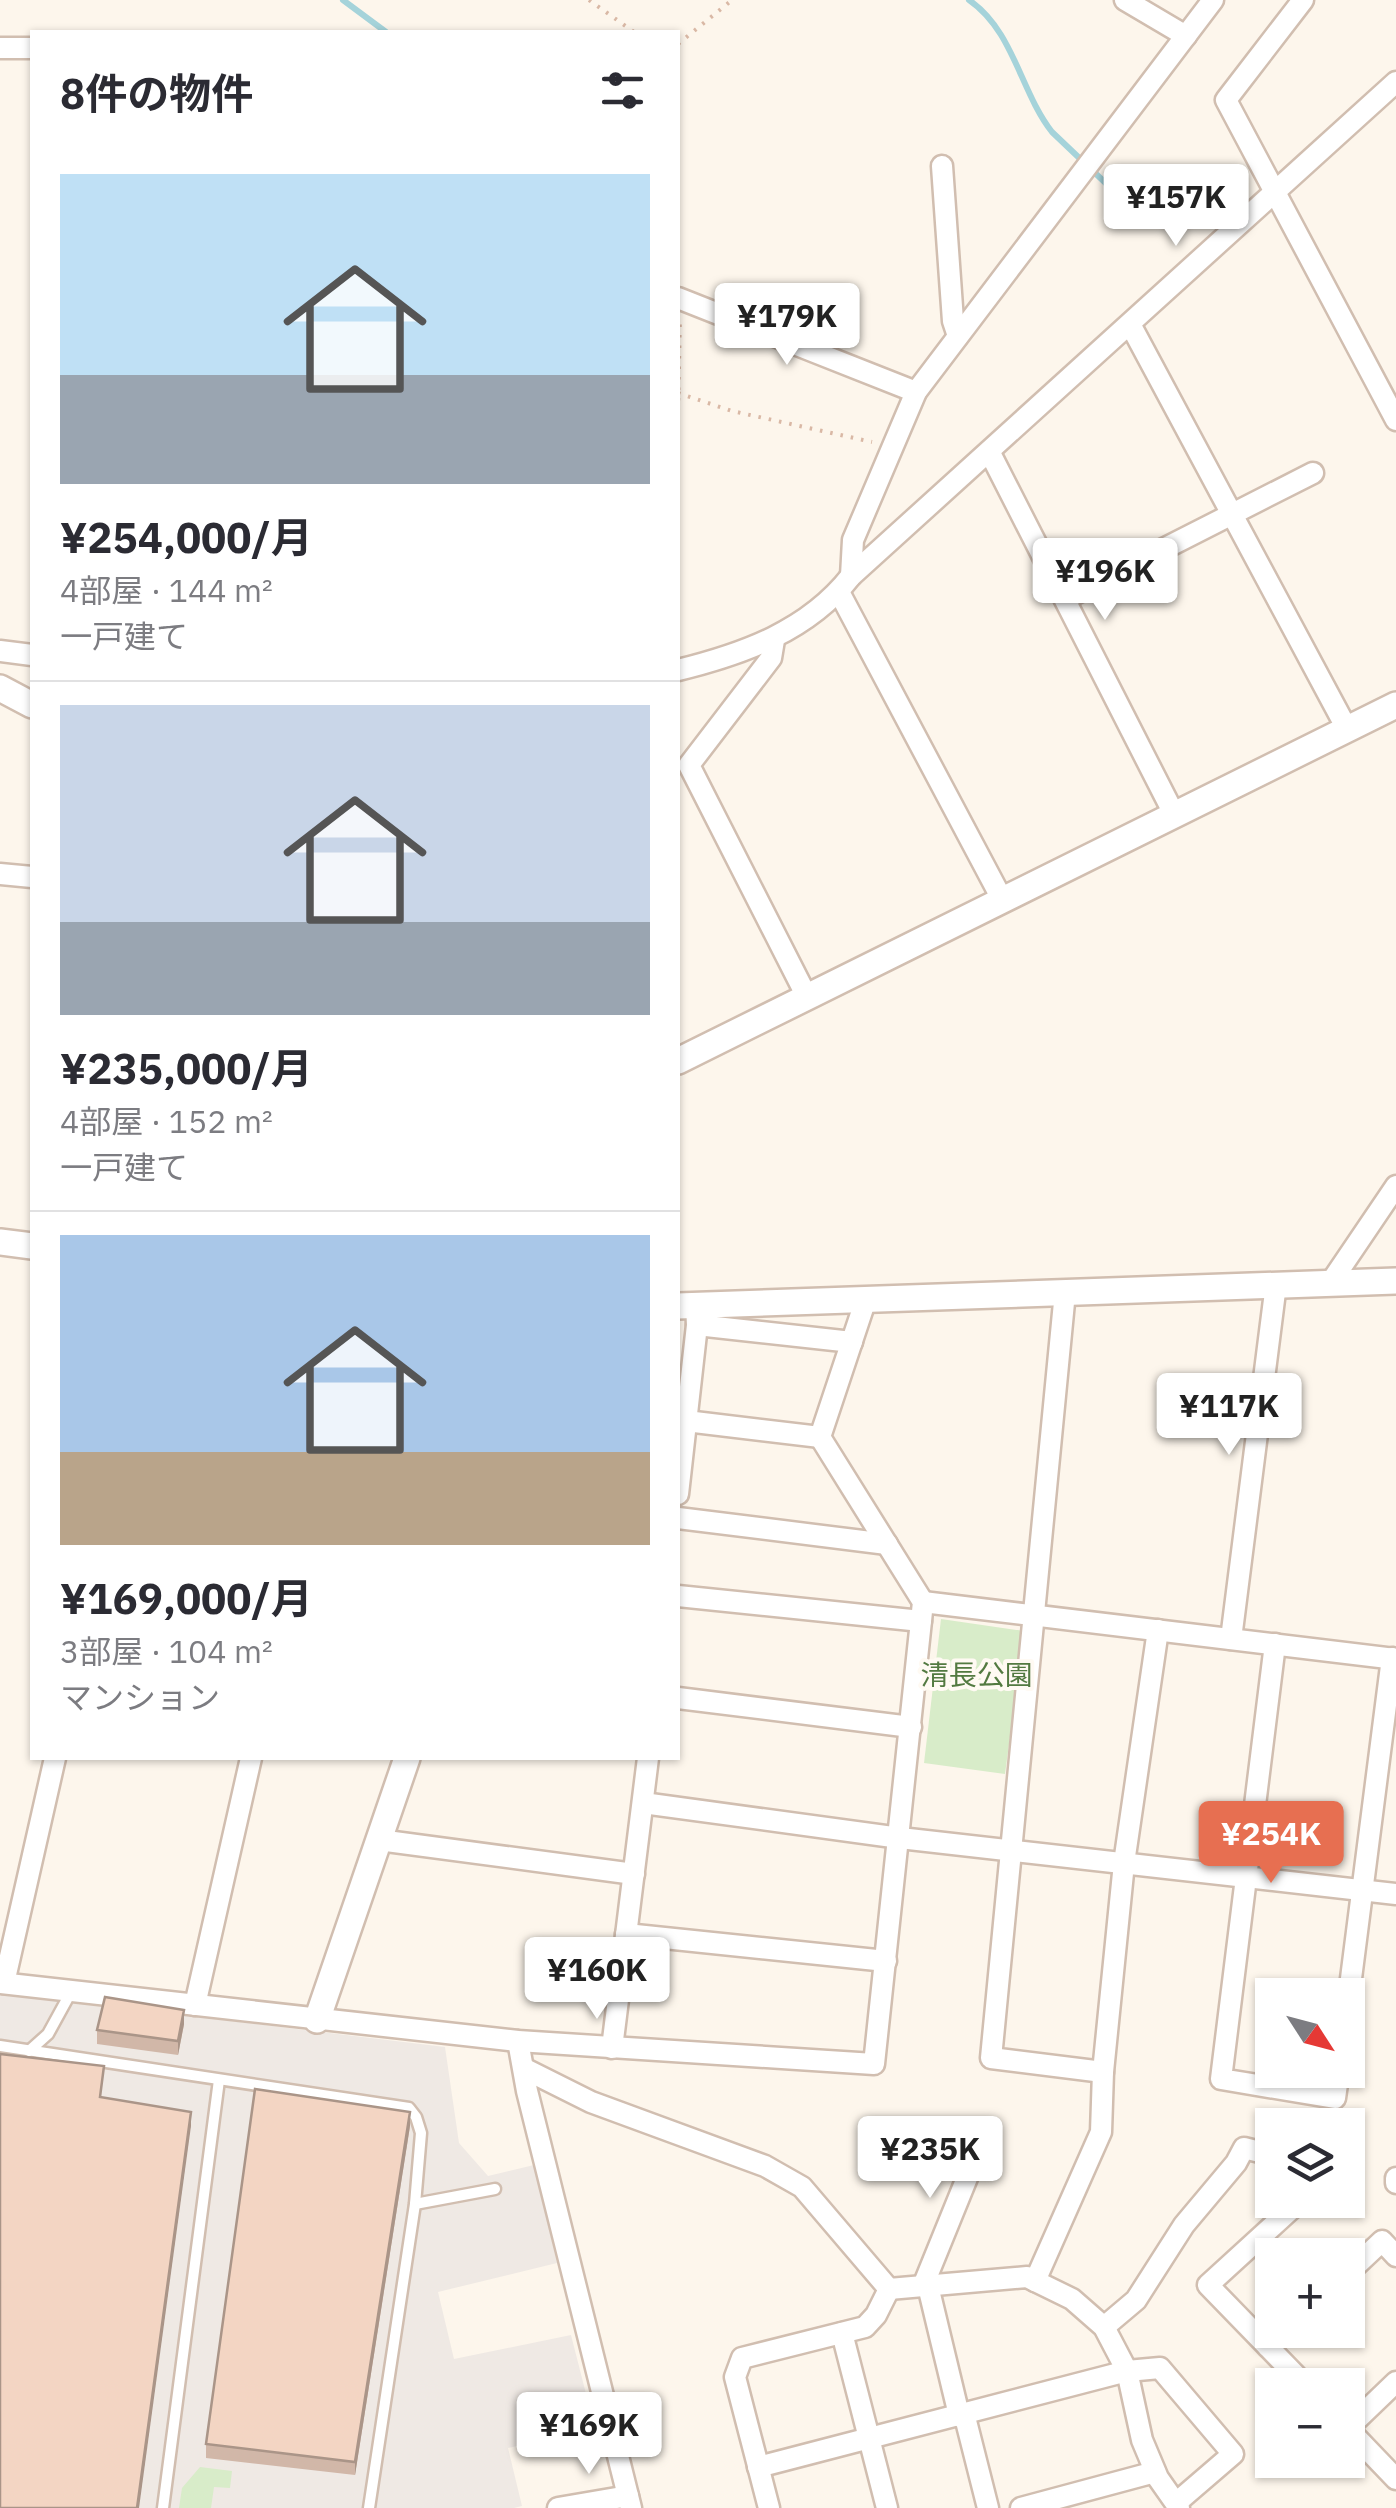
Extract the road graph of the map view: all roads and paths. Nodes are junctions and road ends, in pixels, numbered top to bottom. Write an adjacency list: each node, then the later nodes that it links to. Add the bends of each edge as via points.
1 (589, 0): 6 (path)
2 (732, 0): 8 (path)
3 (1124, 0): 7 (street)
4 (1212, 0): 7 (street)
5 (1303, 0): 13 (street, via 1226,100)
6 (631, 30)
7 (1186, 36): 16 (street)
8 (680, 42)
9 (0, 48): 10 (street)
10 (30, 48)
11 (1396, 82): 13 (street)
12 (942, 166): 16 (street)
13 (1276, 193): 15 (street); 19 (street)
14 (680, 299): 17 (street)
15 (1130, 324): 21 (street); 23 (street)
16 (958, 336): 17 (street)
17 (916, 392): 20 (street)
18 (680, 394): 20 (path)
19 (1396, 420)
20 (891, 449): 24 (street, via 852,540)
21 (990, 453): 24 (street); 25 (street)
22 (1313, 473): 23 (street)
23 (1231, 514): 25 (street); 33 (street)
24 (845, 584): 26 (street); 38 (street)
25 (1064, 599): 35 (street)
26 (774, 640): 29 (street); 34 (street, via 771,658)
27 (0, 651): 28 (street)
28 (30, 654)
29 (680, 669)
30 (0, 688): 31 (street)
31 (30, 704)
32 (1396, 705): 33 (street)
33 (1347, 728): 35 (street)
34 (683, 764): 39 (street)
35 (1175, 816): 38 (street)
36 (0, 874): 37 (street)
37 (30, 877)
38 (1003, 901): 39 (street)
39 (807, 997): 40 (street)
40 (680, 1060)
41 (1396, 1186): 45 (street)
42 (0, 1242): 43 (street)
43 (30, 1246)
44 (1396, 1281): 45 (street)
45 (1331, 1282): 46 (street)
46 (1276, 1284): 47 (street); 60 (street)
47 (1065, 1292): 48 (street); 58 (street)
48 (866, 1299): 49 (street); 50 (street)
49 (690, 1312): 50 (street); 51 (street)
50 (852, 1342): 52 (street)
51 (686, 1421): 52 (street); 53 (street)
52 (820, 1437): 55 (street)
53 (680, 1476)
54 (680, 1518): 55 (street)
55 (887, 1544): 57 (street)
56 (680, 1596): 57 (street)
57 (922, 1611): 58 (street); 64 (street)
58 (1033, 1615): 59 (street); 72 (street)
59 (1158, 1630): 60 (street); 73 (street)
60 (1231, 1639): 61 (street)
61 (1275, 1644): 62 (street); 75 (street)
62 (1394, 1659): 76 (street)
63 (680, 1698): 64 (street)
64 (910, 1726): 70 (street)
65 (55, 1760): 81 (street)
66 (252, 1760): 83 (street)
67 (406, 1760): 71 (street)
68 (648, 1760): 69 (street)
69 (643, 1804): 70 (street); 74 (street)
70 (900, 1838): 72 (street); 79 (street)
71 (379, 1840): 74 (street); 84 (street)
72 (1010, 1850): 73 (street); 90 (street, via 990,2058)
73 (1124, 1863): 75 (street); 90 (street)
74 (634, 1874): 78 (street)
75 (1246, 1877): 76 (street); 92 (street, via 1222,2079)
76 (1362, 1890): 77 (street); 80 (street)
77 (1396, 1894)
78 (626, 1934): 79 (street); 87 (street)
79 (886, 1961): 87 (street, via 874,2064)
80 (1351, 1978)
81 (2, 1983): 82 (street)
82 (72, 1991): 83 (street); 88 (lane, via 48,2034)
83 (195, 2006): 84 (street)
84 (317, 2020): 85 (street)
85 (518, 2041): 87 (street); 89 (street)
86 (0, 2046): 88 (lane)
87 (612, 2048)
88 (29, 2051): 91 (lane)
89 (525, 2070): 106 (street, via 802,2186); 121 (street)
90 (1103, 2072): 104 (street, via 1100,2132)
91 (219, 2080): 98 (lane, via 409,2108 421,2133); 123 (lane)
92 (1255, 2085)
93 (1276, 2088): 94 (street, via 1335,2098)
94 (1336, 2088)
95 (984, 2136): 105 (street)
96 (1255, 2151): 107 (street, via 1244,2148 1136,2300)
97 (495, 2189): 98 (lane)
98 (416, 2204): 124 (lane)
99 (1281, 2218): 100 (street)
100 (1259, 2238)
101 (1255, 2242): 109 (street, via 1208,2284)
102 (1396, 2256): 103 (street, via 1382,2241)
103 (1365, 2257)
104 (1034, 2281): 105 (street); 107 (street, via 1072,2298)
105 (925, 2286): 106 (street); 115 (street)
106 (889, 2289): 108 (street, via 865,2327)
107 (1104, 2326): 112 (street)
108 (842, 2333): 116 (street); 118 (street, via 742,2358 735,2377)
109 (1255, 2333)
110 (1269, 2348): 111 (street)
111 (1288, 2368)
112 (1128, 2371): 115 (street); 119 (street); 122 (street, via 1160,2368 1233,2454)
113 (1396, 2382): 114 (street)
114 (1365, 2412)
115 (959, 2415): 116 (street); 128 (street)
116 (870, 2438): 118 (street); 127 (street)
117 (1365, 2447): 120 (street)
118 (758, 2467): 126 (street)
119 (1156, 2472): 122 (street); 129 (street)
120 (1396, 2480)
121 (629, 2502): 125 (street)
122 (1177, 2506)
123 (163, 2508)
124 (369, 2508)
125 (558, 2508)
126 (768, 2508)
127 (887, 2508)
128 (988, 2508)
129 (1022, 2508)

